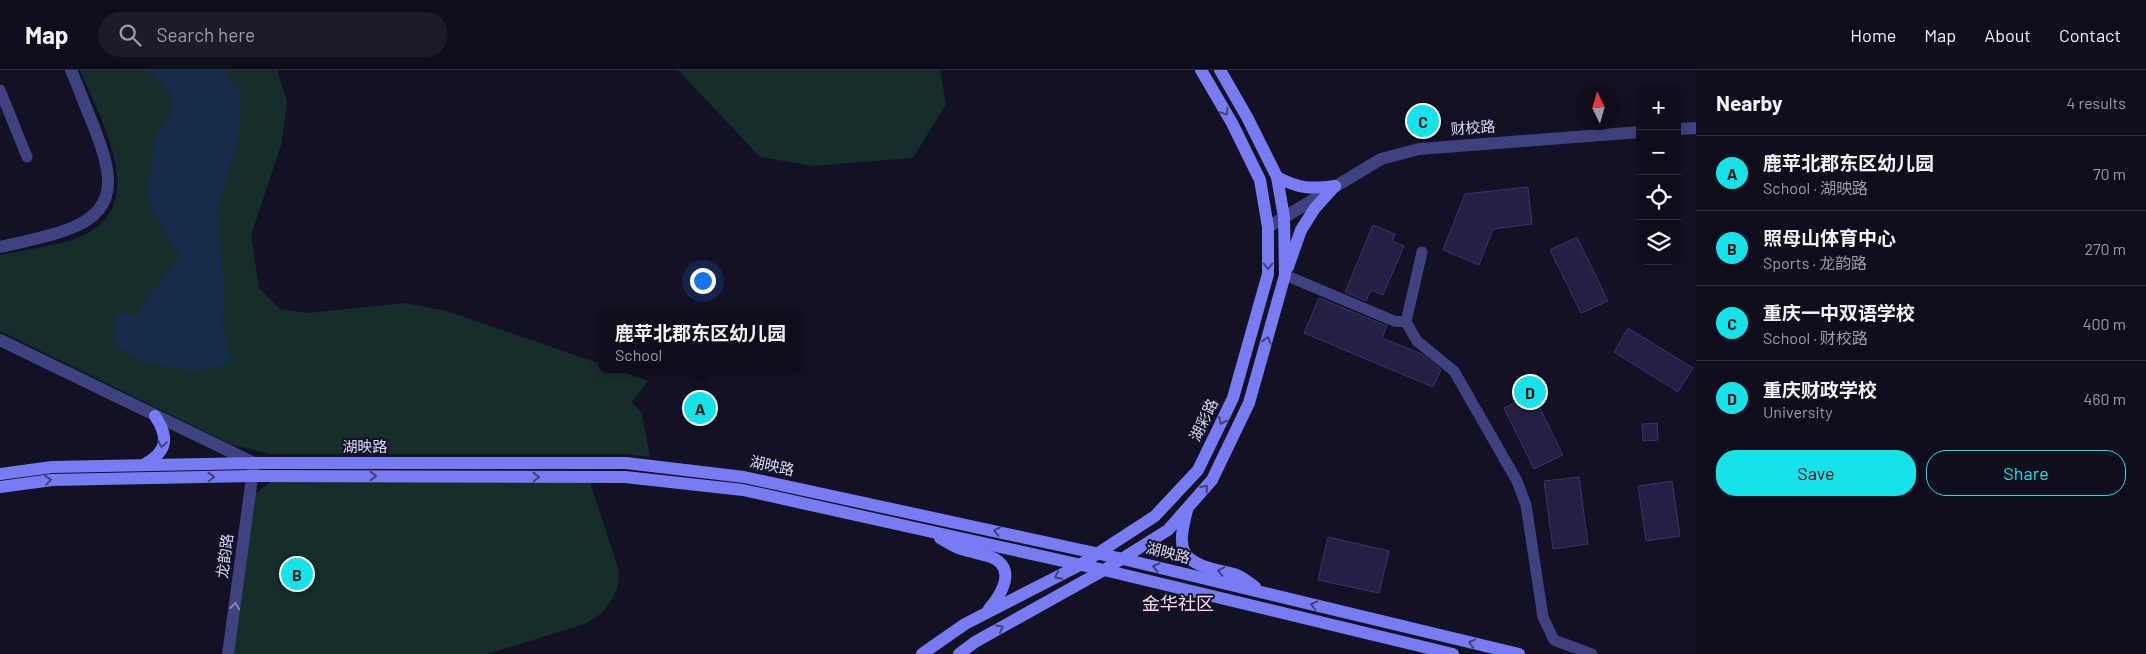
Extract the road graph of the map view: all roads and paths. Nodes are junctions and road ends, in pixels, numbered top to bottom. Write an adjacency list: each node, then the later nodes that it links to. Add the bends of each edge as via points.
1 (71, 70): 13 (street, via 108,167 109,187 103,205 92,217 74,228)
2 (1201, 70): 12 (main road, 湖彩路, one-way to 12, via 1260,180)
3 (1220, 70): 9 (main road)
4 (0, 90): 8 (street)
5 (1696, 128): 6 (street)
6 (1681, 129)
7 (1636, 132): 10 (street, 财校路, via 1419,149 1381,159)
8 (27, 157)
9 (1277, 177): 10 (main road, via 1294,186); 11 (main road)
10 (1336, 186): 11 (street, 财校路); 15 (main road, via 1300,230)
11 (1284, 217): 12 (street, 财校路); 15 (main road)
12 (1268, 227): 26 (main road, 湖彩路, one-way to 26, via 1268,274 1236,388 1198,470 1155,516)
13 (0, 247)
14 (1422, 252): 16 (street)
15 (1285, 275): 16 (street, via 1394,321); 24 (main road, one-way to 15, via 1212,480 1249,403)
16 (1406, 322): 37 (street, via 1417,341 1454,371 1517,481 1526,505 1543,617 1554,640)
17 (0, 340): 18 (street)
18 (155, 416): 19 (street); 20 (main road, one-way to 20, via 164,429 164,445 159,456)
19 (254, 463): 20 (main road, 湖映路); 22 (street, 龙韵路); 26 (main road, 湖映路, one-way to 19, via 744,477 626,463)
20 (143, 465): 21 (main road, 湖映路, via 52,467)
21 (0, 474)
22 (252, 476): 23 (main road, 湖映路, one-way to 22, via 52,480); 25 (main road, 湖映路, one-way to 25, via 625,477 743,490); 32 (street, 龙韵路, one-way to 22)
23 (0, 486)
24 (1189, 506): 27 (main road, via 1168,530); 30 (main road, one-way to 24, via 1238,575 1198,566 1187,558 1181,533)
25 (927, 531): 28 (main road, 湖映路); 31 (main road, via 958,548 993,558 1002,566 1006,581 1002,593)
26 (1100, 554): 27 (main road, 湖映路); 28 (main road, 湖彩路)
27 (1123, 559): 29 (main road); 30 (main road, 湖映路, one-way to 27)
28 (1080, 565): 29 (main road, 湖映路); 31 (main road, 湖彩路, one-way to 31)
29 (1104, 570): 34 (main road, one-way to 29); 35 (main road, 湖映路)
30 (1264, 592): 36 (main road, 湖映路, one-way to 30)
31 (984, 614): 33 (main road, 湖彩路)
32 (228, 654)
33 (922, 654)
34 (959, 654)
35 (1453, 654)
36 (1519, 654)
37 (1592, 654)

